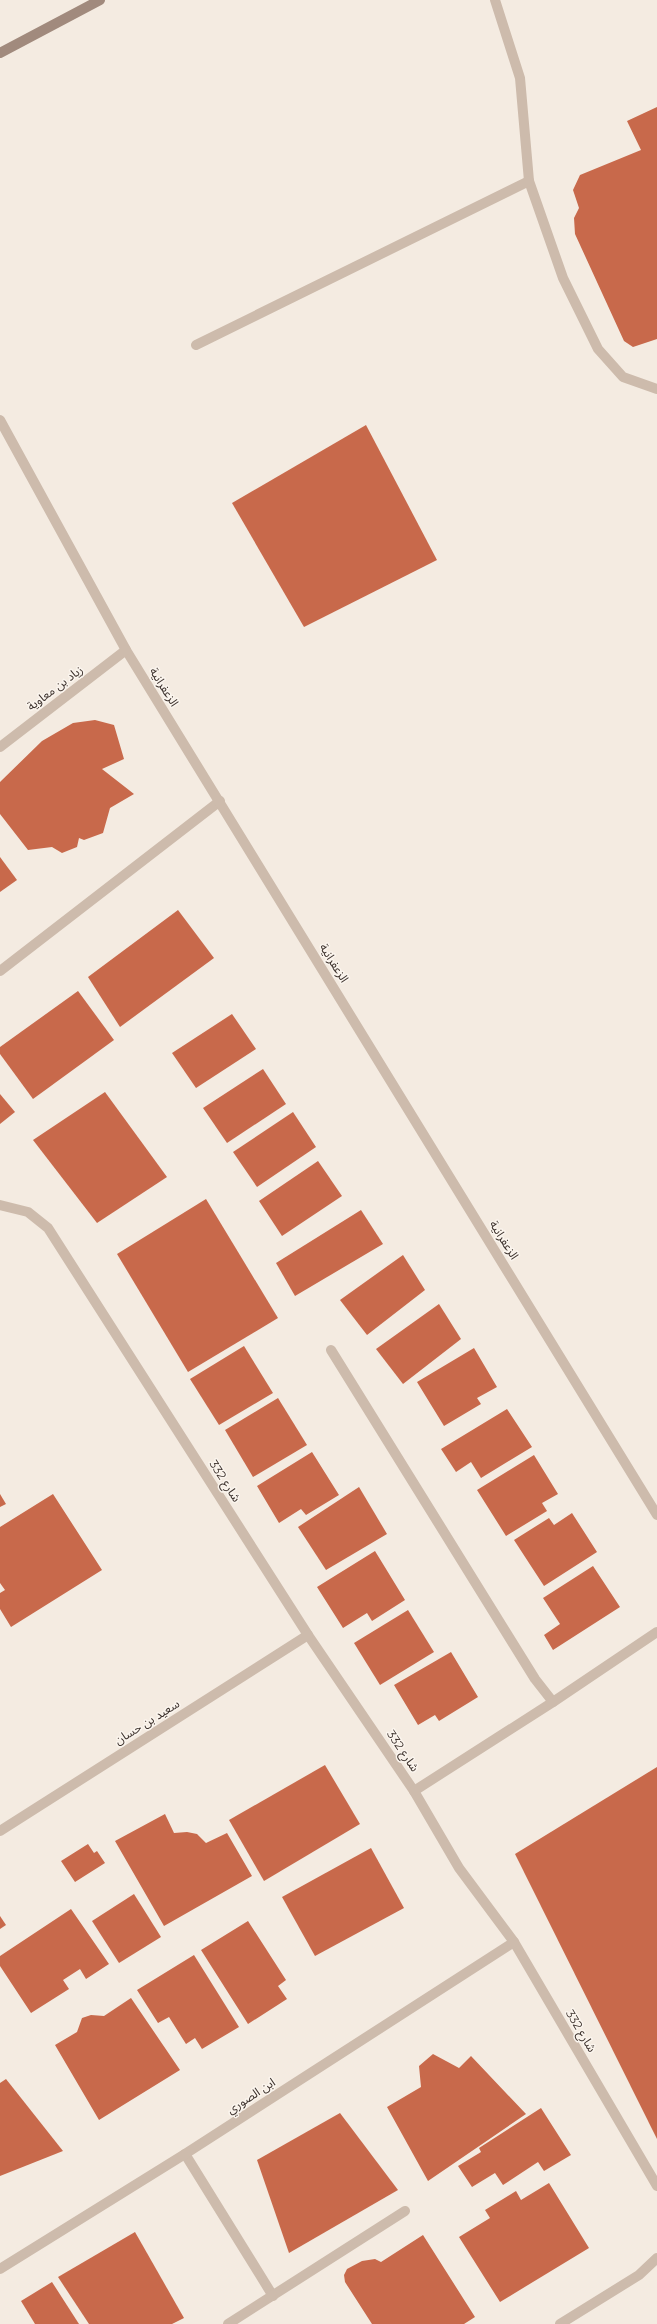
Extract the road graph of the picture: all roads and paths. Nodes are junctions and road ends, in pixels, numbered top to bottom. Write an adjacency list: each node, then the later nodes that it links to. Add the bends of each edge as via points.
1 (100, 0): 3 (main road)
2 (496, 0): 4 (street, via 520,78)
3 (0, 53)
4 (529, 181): 5 (street); 6 (street, via 562,278 598,349 623,377)
5 (196, 345)
6 (657, 389)
7 (0, 420): 8 (street, الزعفرانية)
8 (126, 650): 9 (street, زياد بن معاوية); 10 (street, الزعفرانية)
9 (0, 747)
10 (220, 801): 11 (street); 14 (street, الزعفرانية)
11 (0, 971)
12 (0, 1205): 16 (street, شارع 332, via 28,1212 48,1228)
13 (331, 1350): 17 (street, via 535,1679)
14 (657, 1515)
15 (657, 1632): 17 (street, شارع 332)
16 (308, 1636): 18 (street, شارع 332); 19 (street, سعيد بن حسان)
17 (553, 1702): 18 (street, شارع 332)
18 (414, 1791): 20 (street, شارع 332, via 459,1868)
19 (0, 1831)
20 (514, 1942): 21 (street, ابن الصوري); 22 (street, شارع 332)
21 (185, 2154): 25 (street, ابن الصوري); 26 (street)
22 (657, 2186)
23 (405, 2210): 26 (street)
24 (657, 2258): 29 (street, via 639,2275)
25 (0, 2269)
26 (273, 2296): 27 (street)
27 (239, 2321): 28 (street)
28 (228, 2324)
29 (560, 2324)

